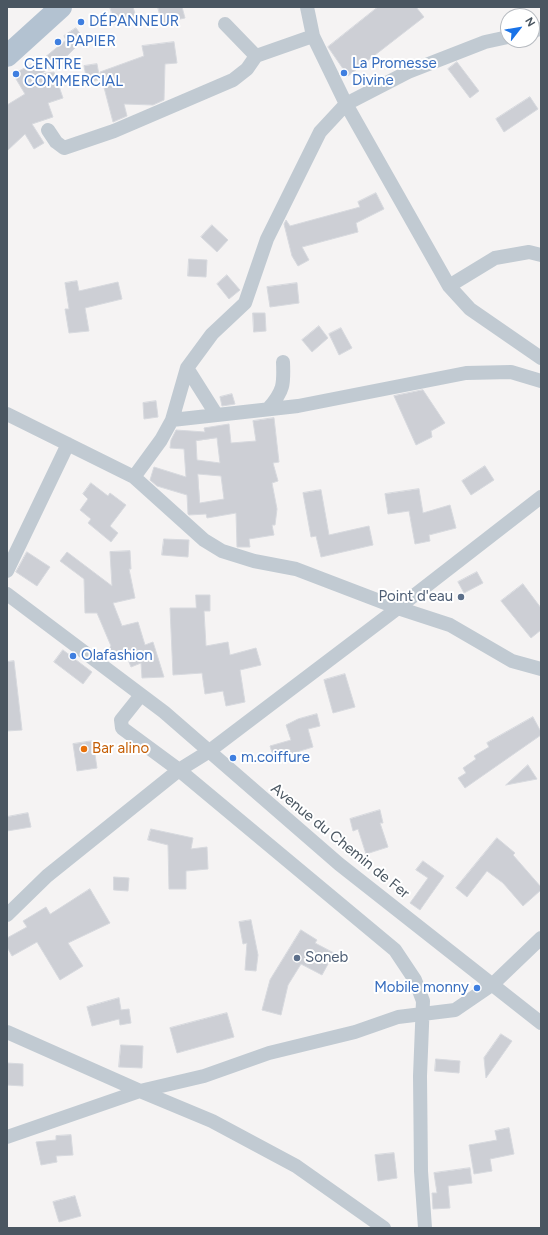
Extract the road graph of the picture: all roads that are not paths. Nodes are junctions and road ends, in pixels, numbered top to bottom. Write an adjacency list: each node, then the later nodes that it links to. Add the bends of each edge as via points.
1 (61, 7): 6 (main road)
2 (307, 7): 4 (street)
3 (225, 24): 7 (street)
4 (313, 36): 7 (street); 8 (street)
5 (500, 39): 8 (street, via 408,72)
6 (7, 56)
7 (256, 56): 9 (street, via 247,69 233,80 64,148)
8 (346, 104): 11 (street); 14 (street, via 320,132 267,239 245,303 212,334)
9 (48, 130)
10 (541, 255): 11 (street, via 529,252 495,258)
11 (449, 286): 12 (street, via 470,309)
12 (541, 358)
13 (283, 362): 16 (street, via 284,382 280,395)
14 (187, 368): 18 (street); 19 (street)
15 (541, 381): 16 (street, via 511,372 466,372 298,406)
16 (268, 409): 18 (street)
17 (7, 414): 20 (street)
18 (216, 414): 19 (street)
19 (172, 420): 21 (street)
20 (68, 444): 21 (street); 23 (street)
21 (134, 477): 25 (street, via 204,540 222,551 254,561 296,569)
22 (541, 497): 25 (street)
23 (7, 571)
24 (7, 594): 27 (street, Avenue du Chemin de Fer)
25 (398, 608): 26 (street, via 450,625 512,661); 28 (street)
26 (541, 669)
27 (141, 695): 28 (street, Avenue du Chemin de Fer); 29 (street, via 121,720 122,728)
28 (208, 752): 29 (street); 32 (street, Avenue du Chemin de Fer, via 339,864)
29 (179, 770): 30 (street, via 47,876); 33 (street, via 395,950 415,980 423,1001)
30 (7, 915)
31 (541, 938): 32 (street)
32 (493, 984): 33 (street, via 455,1010); 34 (street, Avenue du Chemin de Fer)
33 (423, 1013): 36 (street, via 398,1017 355,1032 269,1053 204,1076); 39 (street, via 420,1076)
34 (541, 1023)
35 (7, 1032): 36 (street)
36 (140, 1091): 37 (street); 38 (street, via 212,1121 296,1166)
37 (7, 1137)
38 (384, 1228)
39 (425, 1228)

